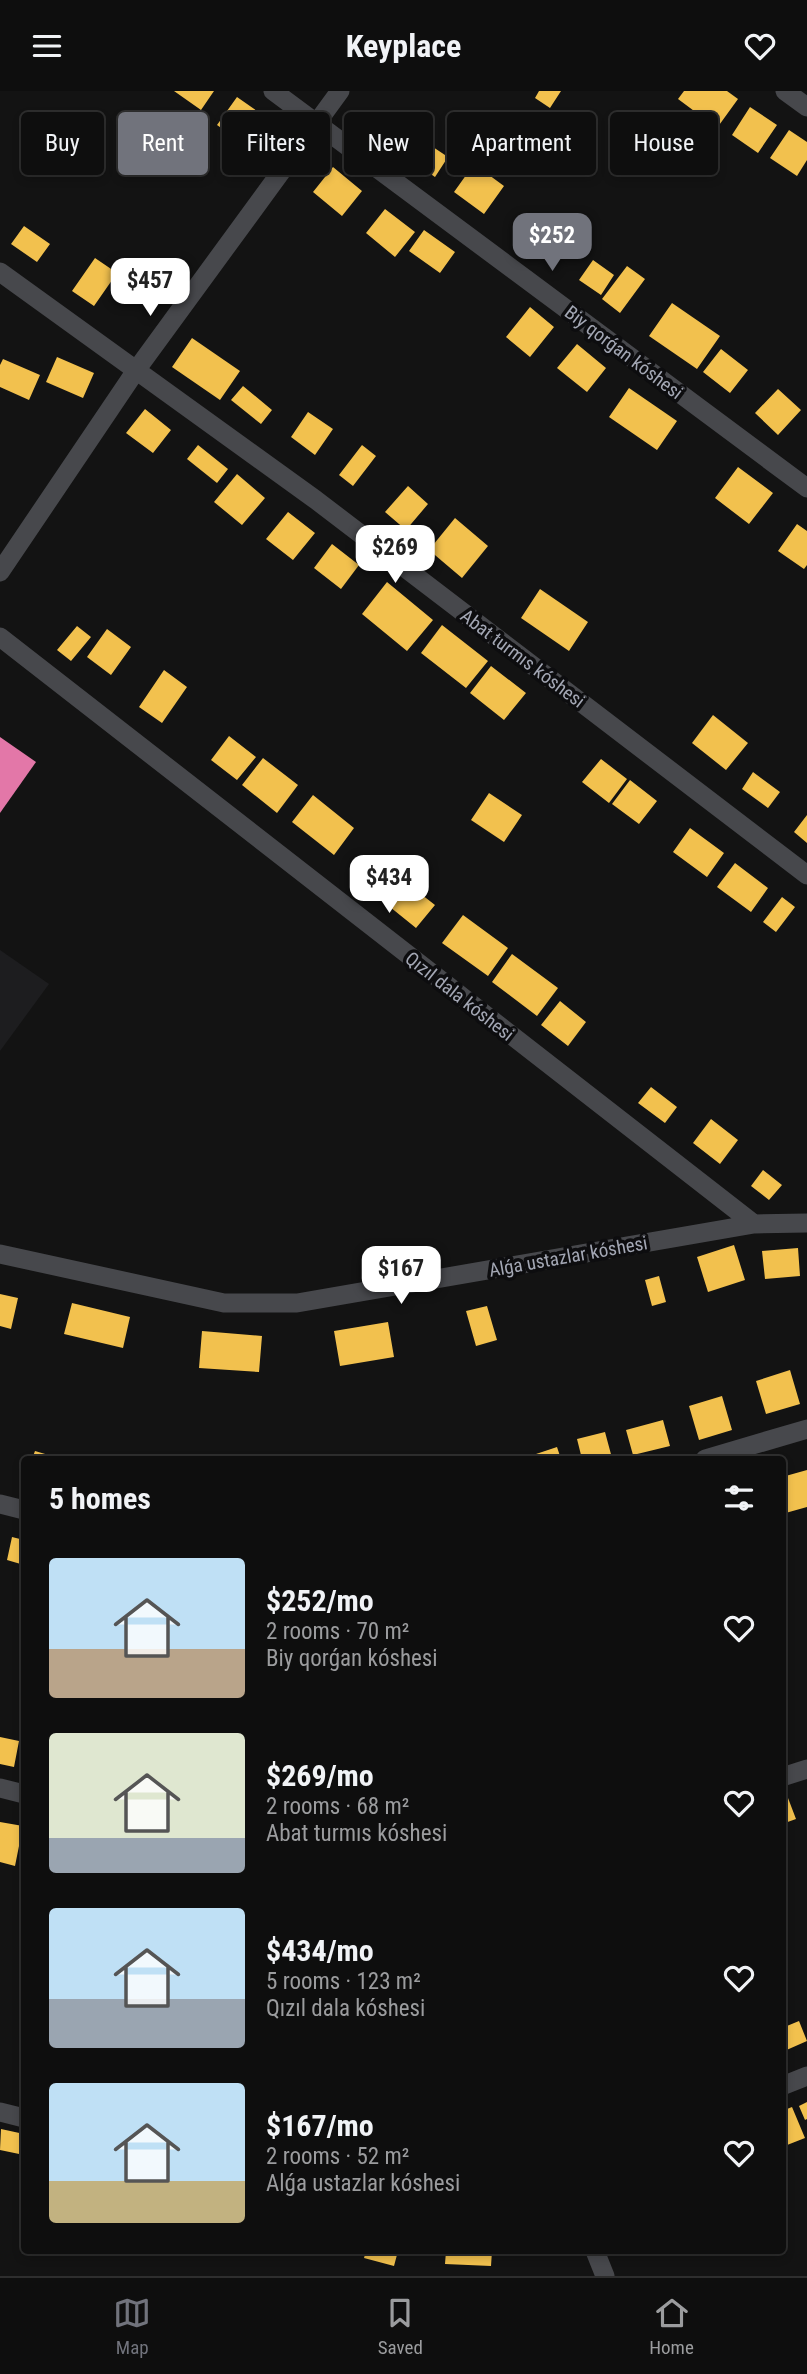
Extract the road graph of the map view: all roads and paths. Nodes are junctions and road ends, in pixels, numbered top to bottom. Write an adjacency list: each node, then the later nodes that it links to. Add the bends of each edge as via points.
1 (273, 91): 5 (street, Biy qorǵan kóshesi)
2 (340, 91): 6 (street)
3 (785, 91): 4 (street)
4 (807, 107)
5 (302, 112)
6 (326, 112)
7 (330, 133): 11 (street, Biy qorǵan kóshesi)
8 (280, 175): 10 (street)
9 (0, 272): 10 (street, Abat turmıs kóshesi)
10 (137, 369): 12 (street); 14 (street, Abat turmıs kóshesi)
11 (807, 488)
12 (0, 572)
13 (0, 637): 16 (street, Qızıl dala kóshesi)
14 (807, 875)
15 (807, 1223): 16 (street, Alǵa ustazlar kóshesi)
16 (754, 1224): 17 (street, Alǵa ustazlar kóshesi, via 297,1303 224,1303)
17 (0, 1254)
18 (807, 1429): 19 (street)
19 (715, 1456)
20 (0, 1504): 21 (street)
21 (21, 1509)
22 (807, 1769): 23 (street)
23 (786, 1776)
24 (0, 1788): 25 (street)
25 (21, 1793)
26 (807, 2076): 27 (street)
27 (786, 2084)
28 (0, 2112): 29 (street)
29 (21, 2116)
30 (595, 2254): 31 (street)
31 (605, 2276)

